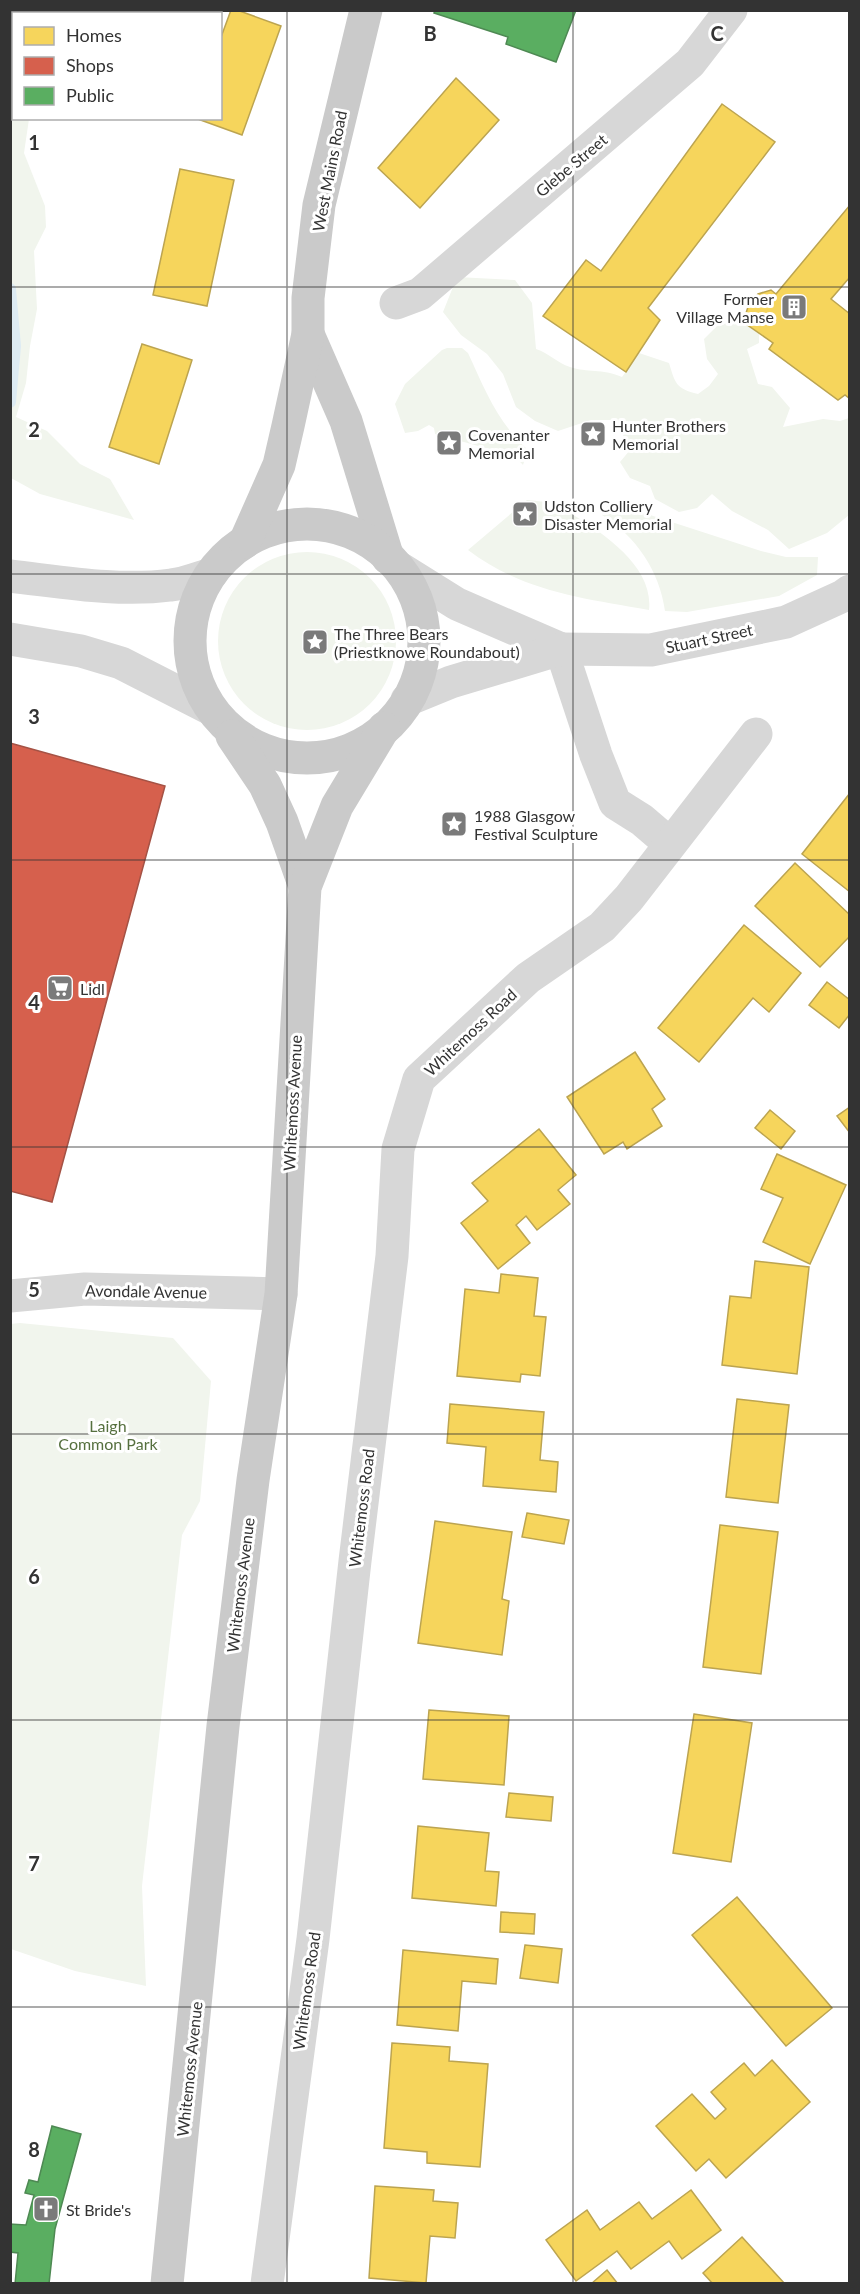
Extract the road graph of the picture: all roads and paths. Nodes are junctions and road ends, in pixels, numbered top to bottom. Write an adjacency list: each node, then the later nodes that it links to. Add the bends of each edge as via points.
1 (366, 10): 4 (main road, West Mains Road, via 319,205 308,298)
2 (730, 10): 3 (street, Glebe Street, via 690,63 420,294)
3 (396, 303)
4 (308, 334): 5 (main road, West Mains Road, via 279,465); 6 (main road, West Mains Road, via 346,421)
5 (245, 542): 6 (main road, Whitemoss Avenue, via 259,532 297,523 336,526 372,542); 7 (main road, Whitemoss Avenue, via 227,554)
6 (394, 563): 11 (street, Stuart Street, via 457,604); 12 (main road, via 419,604 425,643 417,682)
7 (211, 574): 8 (street, via 173,585 137,588); 13 (main road, Whitemoss Avenue, via 202,585 190,622 190,661 203,697)
8 (10, 576)
9 (847, 597): 11 (street, Stuart Street, via 786,622 651,650)
10 (10, 639): 13 (street, via 81,651 121,663)
11 (561, 649): 12 (street, Stuart Street, via 450,682); 16 (street, via 615,803)
12 (407, 700): 14 (main road, via 398,716)
13 (219, 718): 14 (main road, via 258,749 295,759 334,756 369,741); 17 (main road, Whitemoss Avenue, via 265,785)
14 (384, 728): 17 (main road, Whitemoss Avenue, via 337,806)
15 (756, 734): 16 (street, Whitemoss Road)
16 (670, 844): 21 (street, Whitemoss Road, via 602,927 528,978 419,1079 398,1149 392,1256 313,1939)
17 (305, 887): 18 (main road, Whitemoss Avenue)
18 (281, 1294): 19 (street, Avondale Avenue, via 85,1289); 20 (main road, Whitemoss Avenue, via 253,1480 228,1691)
19 (10, 1296)
20 (167, 2283)
21 (267, 2283)

